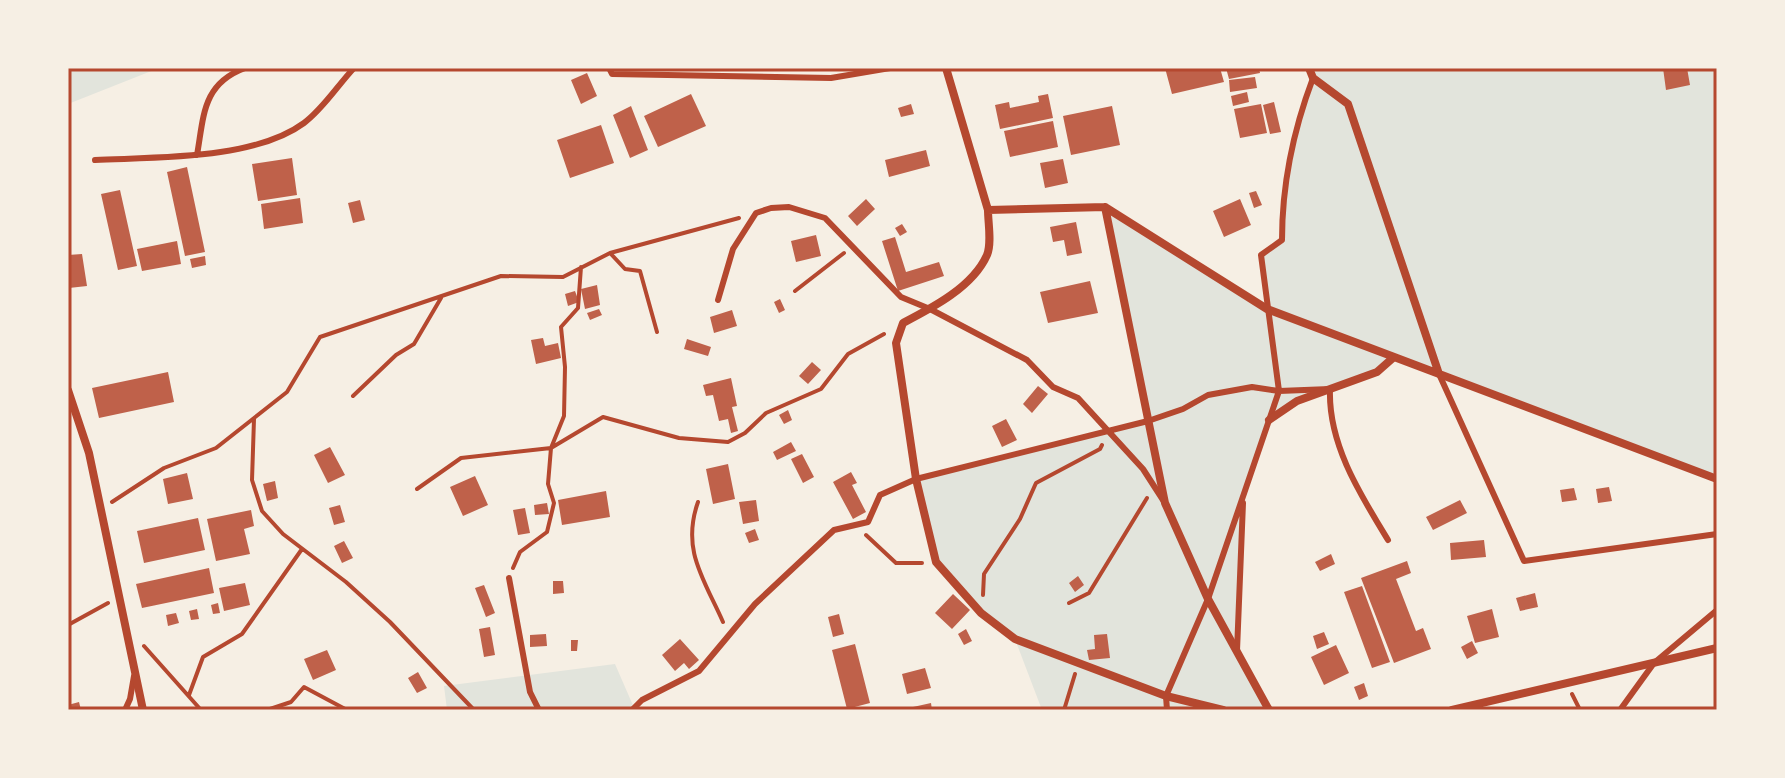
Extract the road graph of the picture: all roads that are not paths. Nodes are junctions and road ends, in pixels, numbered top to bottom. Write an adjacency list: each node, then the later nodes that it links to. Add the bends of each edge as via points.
1 (245, 68): 8 (lane, via 231,73 207,98)
2 (354, 68): 8 (lane, via 305,122 266,143)
3 (609, 68): 4 (lane, via 612,74 831,78)
4 (890, 68)
5 (946, 68): 11 (street)
6 (1309, 68): 7 (street)
7 (1313, 78): 14 (lane, via 1296,122 1282,198 1282,240 1261,255); 16 (street, via 1348,104)
8 (197, 155): 9 (lane)
9 (95, 160)
10 (1105, 207): 11 (street); 14 (street); 21 (street)
11 (988, 210): 13 (street, via 988,253 975,273)
12 (718, 300): 13 (lane, via 733,249 756,213 789,207 825,218 901,297)
13 (930, 309): 22 (lane, via 1027,360 1053,387 1078,398); 23 (street, via 903,323 896,343)
14 (1267, 309): 15 (street); 19 (lane)
15 (1394, 357): 16 (street); 17 (street, via 1377,372)
16 (1439, 374): 24 (street); 27 (lane, via 1524,561)
17 (1330, 389): 19 (lane); 20 (street, via 1297,401); 28 (lane, via 1335,440)
18 (68, 390): 35 (street, via 89,453)
19 (1279, 391): 20 (lane); 21 (lane, via 1252,387 1208,395)
20 (1269, 420): 25 (lane)
21 (1148, 421): 22 (lane); 26 (street)
22 (1108, 431): 23 (lane); 26 (lane)
23 (916, 479): 36 (street, via 936,562 981,613 1015,639); 40 (lane, via 880,495 868,522 834,530 755,604 699,671)
24 (1717, 479)
25 (1243, 496): 30 (lane); 33 (lane)
26 (1165, 503): 30 (street)
27 (1717, 534)
28 (1388, 540)
29 (509, 578): 39 (lane, via 530,692)
30 (1208, 599): 33 (street); 36 (lane)
31 (1717, 610): 34 (lane)
32 (1717, 648): 34 (street)
33 (1237, 651): 43 (street)
34 (1654, 663): 44 (street); 45 (lane)
35 (134, 668): 37 (lane); 38 (street)
36 (1166, 696): 41 (lane); 42 (street)
37 (125, 710)
38 (143, 710)
39 (539, 710)
40 (632, 710)
41 (1167, 710)
42 (1223, 710)
43 (1269, 710)
44 (1452, 710)
45 (1620, 710)

